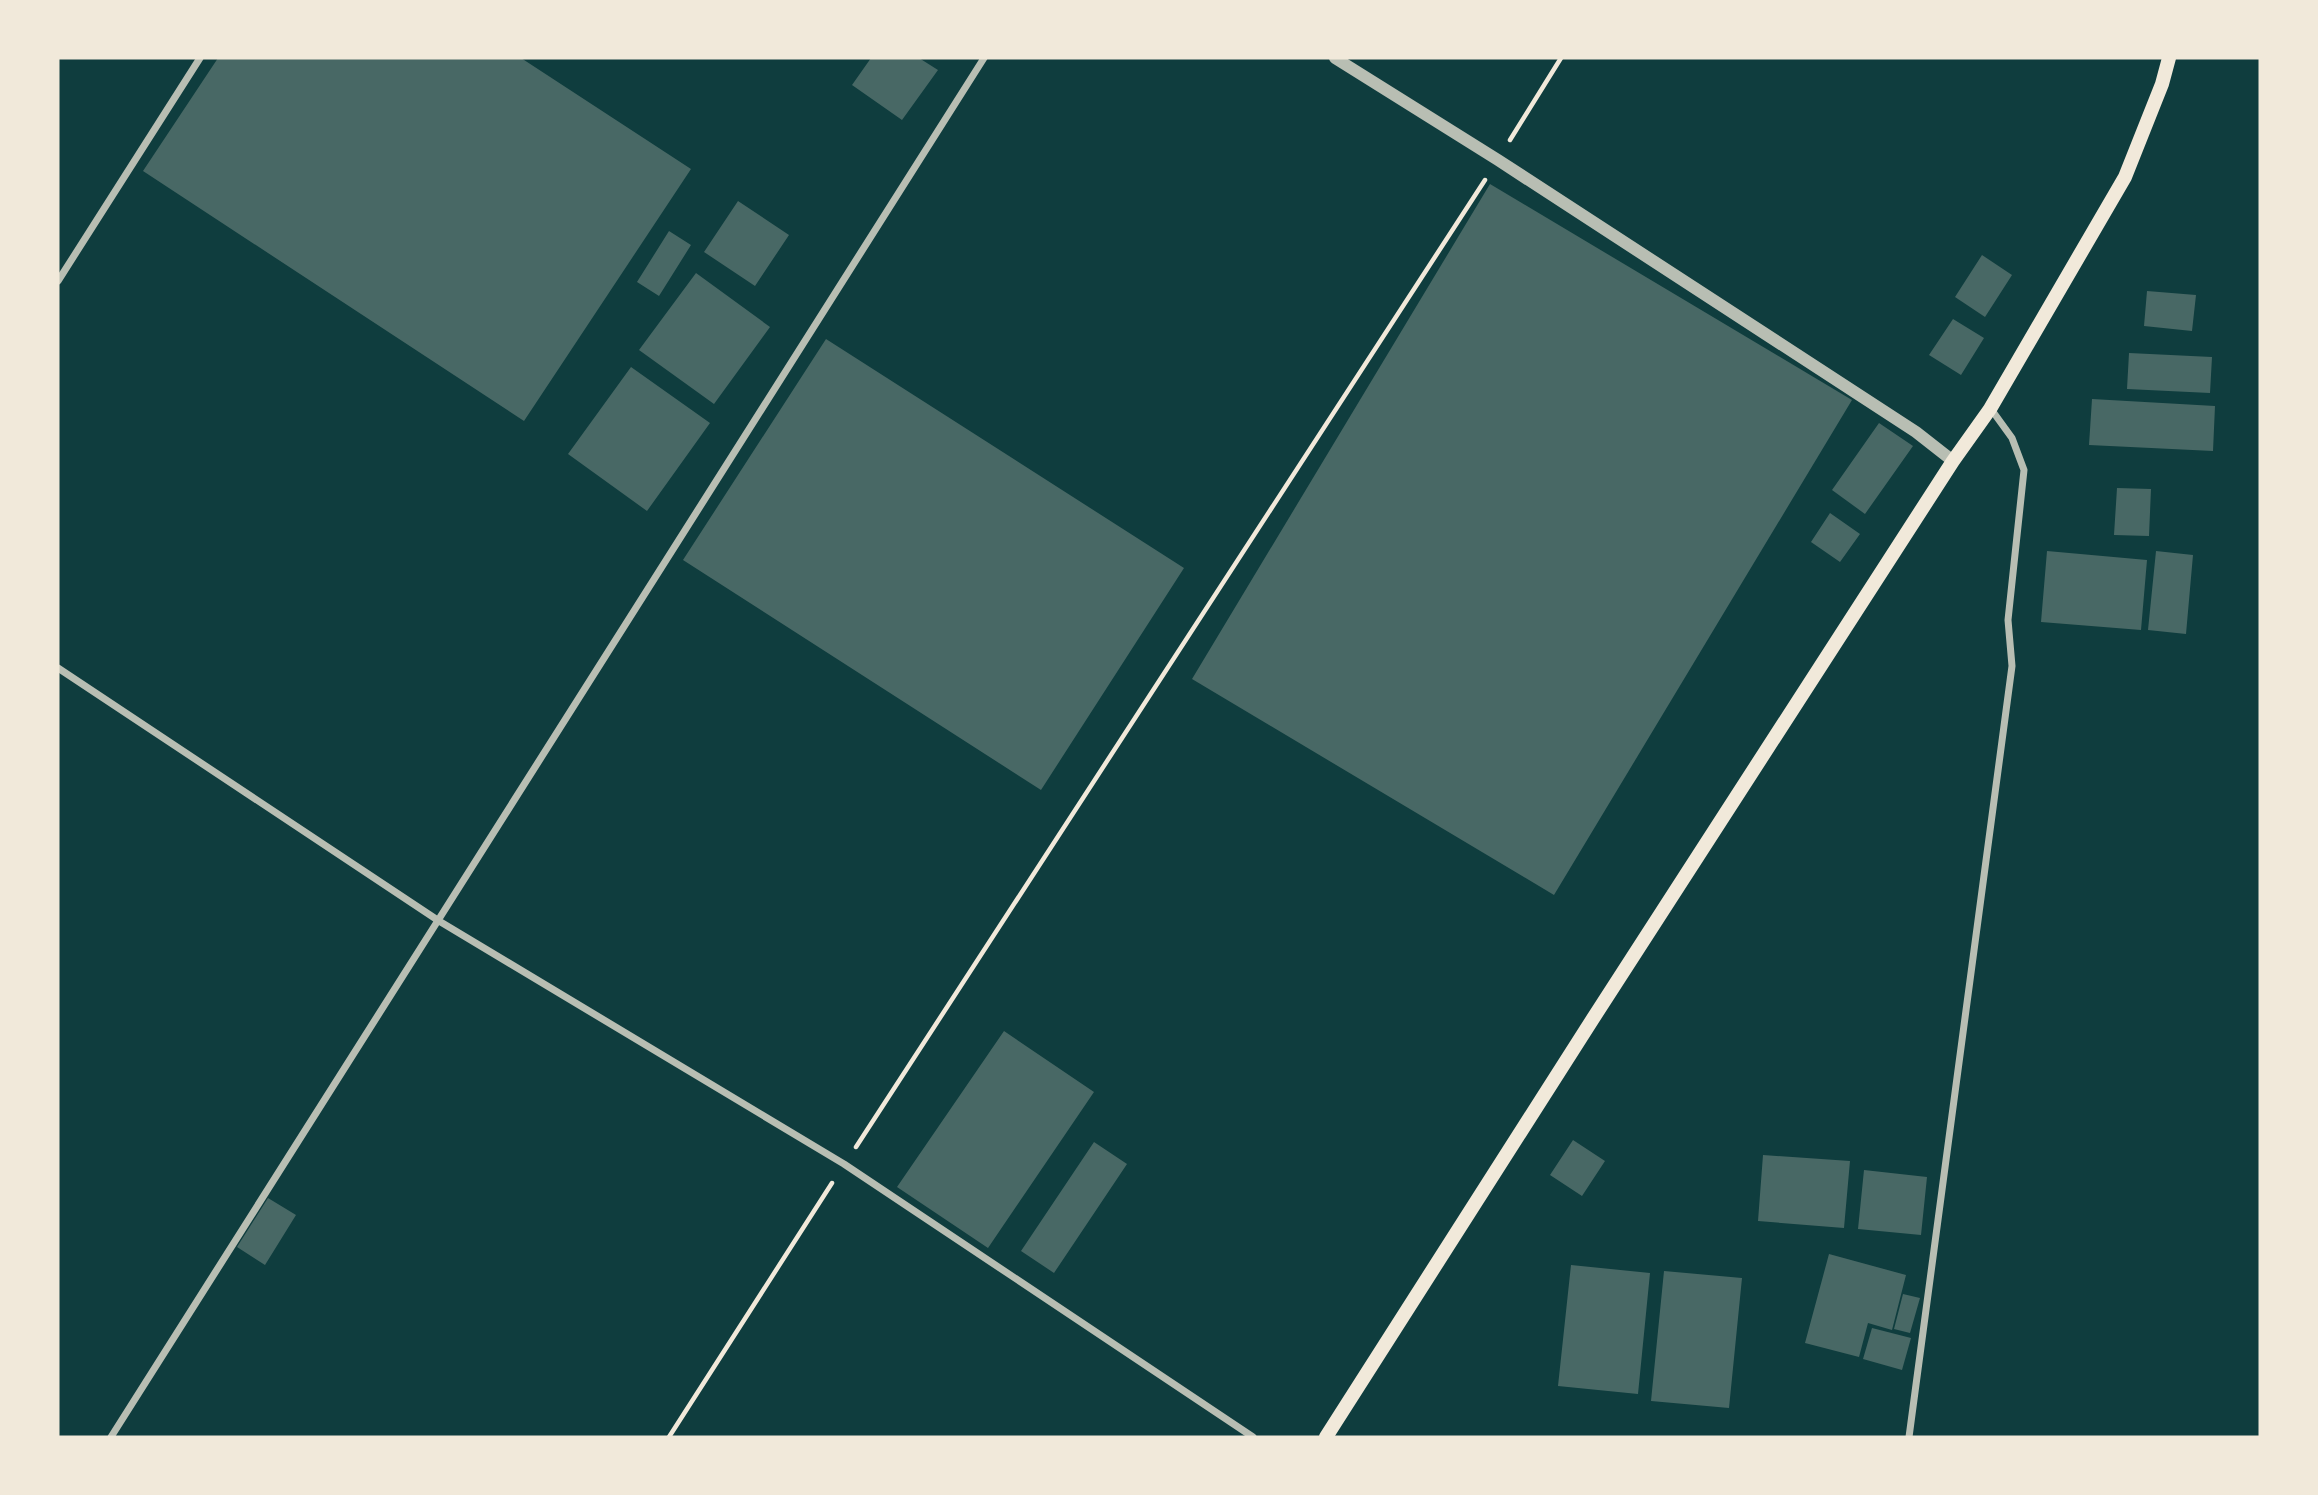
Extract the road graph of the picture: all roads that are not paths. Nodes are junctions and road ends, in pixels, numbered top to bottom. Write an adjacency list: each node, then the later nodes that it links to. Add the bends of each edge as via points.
1 (200, 58): 5 (street)
2 (984, 58): 9 (street)
3 (1335, 58): 7 (street, via 1916,432)
4 (2169, 58): 6 (main road, via 2124,177)
5 (58, 281)
6 (1990, 408): 7 (main road); 13 (street, via 2012,438 2024,470 2008,621 2012,666)
7 (1953, 461): 12 (main road)
8 (58, 668): 9 (street)
9 (439, 921): 10 (street); 11 (street, via 844,1164)
10 (111, 1437)
11 (1253, 1437)
12 (1326, 1437)
13 (1909, 1437)

